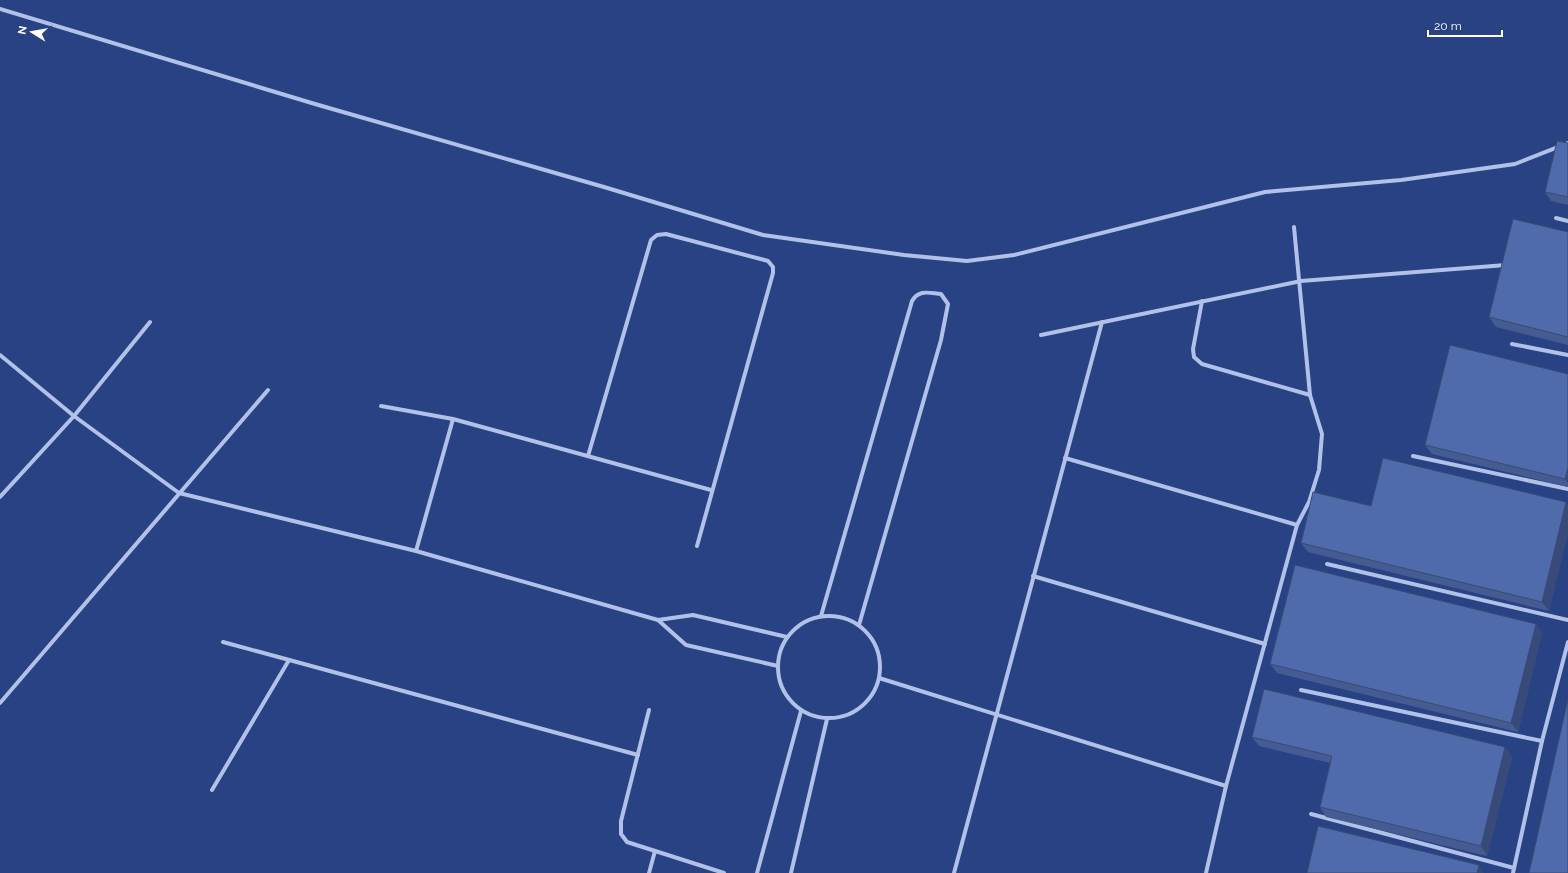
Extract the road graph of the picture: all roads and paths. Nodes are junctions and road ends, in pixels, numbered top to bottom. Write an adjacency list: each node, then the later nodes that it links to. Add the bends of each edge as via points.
1 (0, 9): 2 (street, via 763,235 967,261 1014,254 1265,192 1401,180 1515,164)
2 (1568, 143)
3 (1556, 218): 4 (street)
4 (1568, 220)
5 (1294, 227): 7 (street)
6 (1508, 265): 7 (street)
7 (1301, 281): 8 (street); 16 (street)
8 (1202, 301): 10 (street); 16 (street, via 1193,349 1194,357 1202,364)
9 (150, 322): 18 (street)
10 (1102, 322): 11 (street); 22 (street)
11 (1041, 335)
12 (1512, 344): 14 (street)
13 (0, 355): 18 (street)
14 (1568, 355)
15 (268, 390): 25 (street)
16 (1310, 395): 27 (street, via 1322,434 1319,470 1309,502)
17 (381, 406): 19 (street)
18 (74, 416): 25 (street); 26 (street)
19 (453, 418): 20 (street); 29 (street)
20 (588, 456): 24 (street); 24 (street, via 651,240 657,235 666,234 768,261 773,273)
21 (1413, 456): 23 (street)
22 (1066, 458): 27 (street); 31 (street)
23 (1568, 489)
24 (711, 490): 28 (street)
25 (179, 493): 29 (street); 44 (street)
26 (0, 497)
27 (1297, 524): 39 (street)
28 (697, 546)
29 (416, 551): 33 (street)
30 (1327, 564): 34 (street)
31 (1033, 576): 39 (street); 47 (street)
32 (821, 616): 35 (street, via 841,617); 35 (street, via 912,301 916,294 921,292 941,294 948,304 941,340); 36 (street, via 800,625)
33 (658, 620): 36 (street, via 693,615); 41 (street, via 686,645)
34 (1568, 620)
35 (859, 625): 42 (street, via 873,640 880,659)
36 (787, 637): 41 (street)
37 (223, 642): 40 (street)
38 (1568, 642): 49 (street)
39 (1265, 644): 51 (street)
40 (289, 660): 50 (street); 52 (street)
41 (778, 666): 46 (street, via 783,690)
42 (879, 678): 47 (street); 48 (street, via 869,700 863,705 850,714)
43 (1301, 690): 49 (street)
44 (0, 703)
45 (650, 710): 50 (street)
46 (801, 711): 48 (street); 58 (street)
47 (996, 713): 51 (street); 60 (street)
48 (827, 719): 59 (street)
49 (1542, 741): 55 (street)
50 (638, 755): 54 (street, via 621,821 621,834 627,842)
51 (1226, 786): 61 (street)
52 (212, 790)
53 (1311, 814): 55 (street)
54 (655, 851): 56 (street); 57 (street)
55 (1514, 871)
56 (649, 873)
57 (724, 873)
58 (757, 873)
59 (791, 873)
60 (954, 873)
61 (1206, 873)

